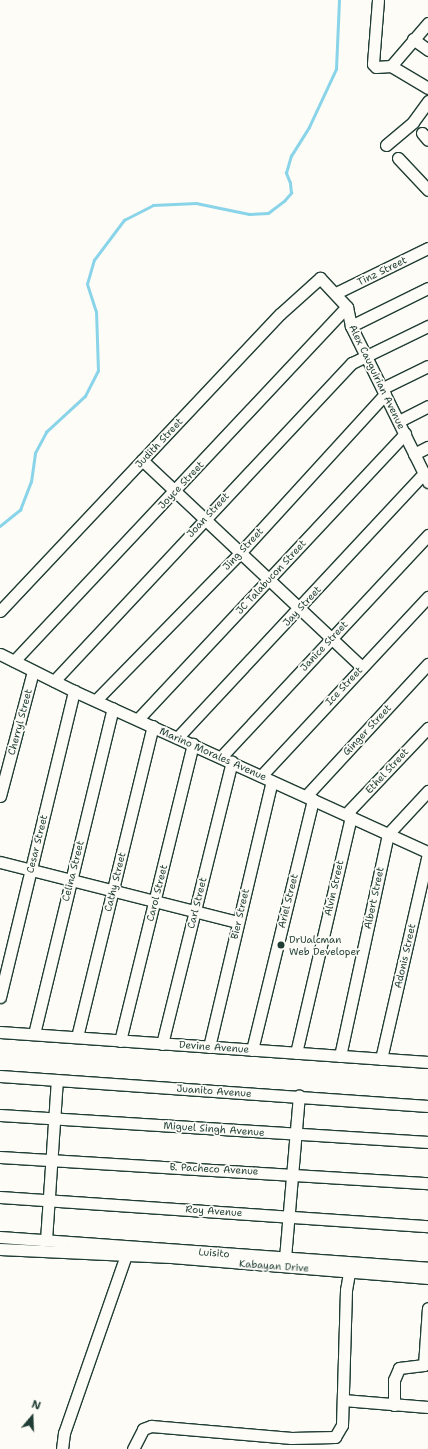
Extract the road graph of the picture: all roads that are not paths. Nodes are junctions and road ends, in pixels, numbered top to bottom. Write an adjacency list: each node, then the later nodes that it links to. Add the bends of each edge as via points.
1 (378, 0): 5 (street, via 373,64 376,67)
2 (428, 23): 3 (street)
3 (413, 39): 4 (street); 5 (street)
4 (428, 50)
5 (391, 66): 6 (street)
6 (428, 88)
7 (428, 101): 8 (street, via 413,122)
8 (386, 145)
9 (398, 158): 10 (street)
10 (428, 190)
11 (428, 248): 14 (street, Tinz Street)
12 (320, 278): 14 (street, Alex Cauguirian Avenue); 26 (street, Judith Street, via 280,314)
13 (428, 288): 16 (street)
14 (336, 293): 15 (street, Alex Cauguirian Avenue)
15 (347, 307): 16 (street, Alex Cauguirian Avenue); 28 (street, Joyce Street)
16 (351, 326): 18 (street, Alex Cauguirian Avenue)
17 (428, 326): 18 (street, Joan Street)
18 (367, 356): 20 (street, Alex Cauguirian Avenue); 29 (street, Joan Street, via 352,363)
19 (428, 366): 20 (street)
20 (384, 391): 22 (street, Alex Cauguirian Avenue); 31 (street, Jing Street)
21 (428, 406): 22 (street)
22 (399, 421): 23 (street, Alex Cauguirian Avenue)
23 (405, 434): 25 (street, Alex Cauguirian Avenue); 32 (street, JC Talabucon Street)
24 (428, 446): 25 (street)
25 (414, 454): 27 (street, Alex Cauguirian Avenue)
26 (142, 460): 28 (street); 35 (street, Judith Street)
27 (426, 477): 34 (street, Jay Street)
28 (176, 492): 29 (street); 38 (street, Joyce Street)
29 (204, 519): 31 (street); 42 (street, Joan Street)
30 (428, 535): 36 (street, Janice Street)
31 (240, 553): 32 (street); 44 (street, Jing Street)
32 (268, 580): 34 (street); 46 (street, JC Talabucon Street)
33 (428, 597): 40 (street, Ice Street)
34 (300, 609): 36 (street); 49 (street, Jay Street)
35 (0, 611)
36 (331, 639): 40 (street); 51 (street, Janice Street)
37 (0, 654): 38 (street, Marino Morales Avenue)
38 (14, 661): 41 (street, Marino Morales Avenue)
39 (428, 664): 57 (street, Ginger Street)
40 (362, 668): 53 (street, Ice Street)
41 (33, 671): 42 (street, Marino Morales Avenue); 56 (street, Cherryl Street)
42 (54, 681): 43 (street, Marino Morales Avenue)
43 (74, 691): 44 (street, Marino Morales Avenue); 62 (street, Cesar Street)
44 (96, 700): 45 (street, Marino Morales Avenue)
45 (113, 708): 46 (street, Marino Morales Avenue); 63 (street, Celina Street)
46 (138, 720): 47 (street, Marino Morales Avenue)
47 (153, 726): 49 (street, Marino Morales Avenue); 64 (street, Cathy Street)
48 (428, 728): 58 (street, Ethel Street)
49 (178, 737): 50 (street, Marino Morales Avenue)
50 (193, 744): 51 (street, Marino Morales Avenue); 65 (street, Carol Street)
51 (221, 757): 52 (street, Marino Morales Avenue)
52 (232, 762): 53 (street, Marino Morales Avenue); 66 (street, Carl Street)
53 (261, 776): 54 (street, Marino Morales Avenue)
54 (272, 780): 57 (street, Marino Morales Avenue); 67 (street, Bier Street)
55 (428, 791): 59 (street)
56 (0, 796)
57 (309, 798): 58 (street, Marino Morales Avenue); 75 (street, Ariel Street)
58 (348, 815): 59 (street, Marino Morales Avenue); 76 (street, Alvin Street)
59 (388, 834): 60 (street, Marino Morales Avenue); 77 (street, Albert Street)
60 (428, 853): 79 (street, Adonis Street)
61 (0, 862): 62 (street)
62 (31, 870): 63 (street); 68 (street, Cesar Street)
63 (71, 880): 64 (street); 70 (street, Celina Street)
64 (113, 891): 65 (street); 71 (street, Cathy Street)
65 (156, 901): 66 (street); 72 (street, Carol Street)
66 (194, 911): 67 (street); 73 (street, Carl Street)
67 (237, 922): 74 (street, Bier Street)
68 (0, 997)
69 (0, 1032): 70 (street, Devine Avenue)
70 (34, 1034): 71 (street, Devine Avenue)
71 (77, 1038): 72 (street, Devine Avenue)
72 (120, 1041): 73 (street, Devine Avenue)
73 (162, 1044): 74 (street, Devine Avenue)
74 (209, 1047): 75 (street, Devine Avenue)
75 (252, 1050): 76 (street, Devine Avenue)
76 (296, 1053): 77 (street, Devine Avenue)
77 (340, 1056): 79 (street, Devine Avenue)
78 (427, 1058): 79 (street, Devine Avenue)
79 (381, 1059)
80 (0, 1076): 81 (street, Juanito Avenue)
81 (57, 1080): 82 (street, Juanito Avenue); 85 (street)
82 (299, 1096): 83 (street, Juanito Avenue); 86 (street)
83 (428, 1106)
84 (0, 1115): 85 (street, Miguel Singh Avenue)
85 (55, 1118): 86 (street, Miguel Singh Avenue); 89 (street)
86 (297, 1134): 87 (street, Miguel Singh Avenue); 90 (street)
87 (428, 1142)
88 (0, 1157): 89 (street, B. Pacheco Avenue)
89 (53, 1161): 90 (street, B. Pacheco Avenue); 93 (street)
90 (292, 1173): 91 (street, B. Pacheco Avenue); 94 (street)
91 (428, 1182)
92 (0, 1197): 93 (street, Roy Avenue)
93 (49, 1200): 94 (street, Roy Avenue); 97 (street)
94 (289, 1217): 95 (street, Roy Avenue); 100 (street)
95 (428, 1226)
96 (0, 1237): 97 (street, Luisito)
97 (46, 1240): 100 (street, Luisito)
98 (0, 1249): 99 (street, Kabayan Drive)
99 (126, 1255): 102 (street, Kabayan Drive); 109 (street, via 64,1433)
100 (285, 1258): 101 (street, Luisito)
101 (428, 1268)
102 (349, 1273): 103 (street, Kabayan Drive); 105 (street, via 346,1290)
103 (428, 1278)
104 (428, 1308): 106 (street, via 424,1365 399,1368 394,1380)
105 (343, 1400): 106 (street); 108 (street, via 340,1428 335,1437 329,1439 151,1426 143,1429)
106 (394, 1405): 107 (street)
107 (428, 1407)
108 (136, 1447)
109 (62, 1449)

